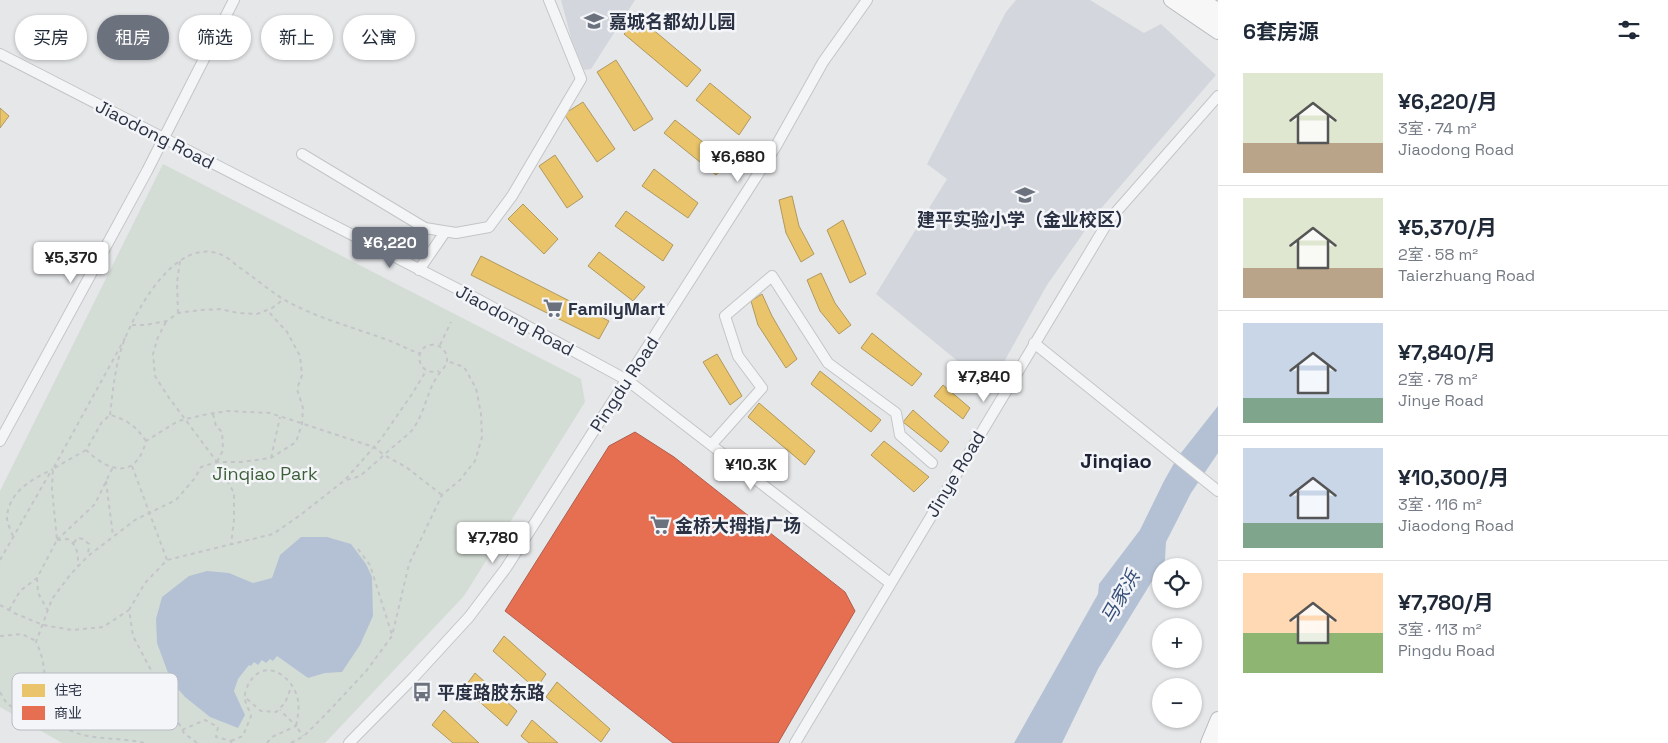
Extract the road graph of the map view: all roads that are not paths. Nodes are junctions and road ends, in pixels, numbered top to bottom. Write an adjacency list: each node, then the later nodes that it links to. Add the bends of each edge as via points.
1 (234, 0): 12 (street)
2 (549, 0): 14 (street, via 580,78 512,196 489,227)
3 (867, 0): 17 (street, Pingdu Road, via 823,62 776,146)
4 (1171, 0): 9 (highway)
5 (1186, 0): 8 (main road)
6 (1201, 0): 7 (highway)
7 (1218, 10)
8 (1218, 20)
9 (1218, 32)
10 (0, 54): 12 (street, Jiaodong Road)
11 (1218, 96): 16 (street, Jinye Road, via 1108,220)
12 (163, 138): 15 (street, Jiaodong Road); 18 (street)
13 (302, 154): 14 (street, via 425,228)
14 (445, 232): 15 (street)
15 (419, 270): 17 (street, Jiaodong Road)
16 (1034, 343): 21 (street); 22 (street, Jinye Road)
17 (627, 380): 19 (street, Jiaodong Road); 25 (street, Pingdu Road, via 506,568 414,677)
18 (0, 441)
19 (712, 444): 20 (street, via 762,388 738,356 725,316 772,276 828,363 896,413 900,435); 22 (street, Jiaodong Road)
20 (932, 463)
21 (1218, 491)
22 (890, 583): 26 (street, Jinye Road)
23 (1218, 719): 27 (highway)
24 (1218, 738): 28 (main road)
25 (349, 743)
26 (795, 743)
27 (1208, 743)
28 (1216, 743)

